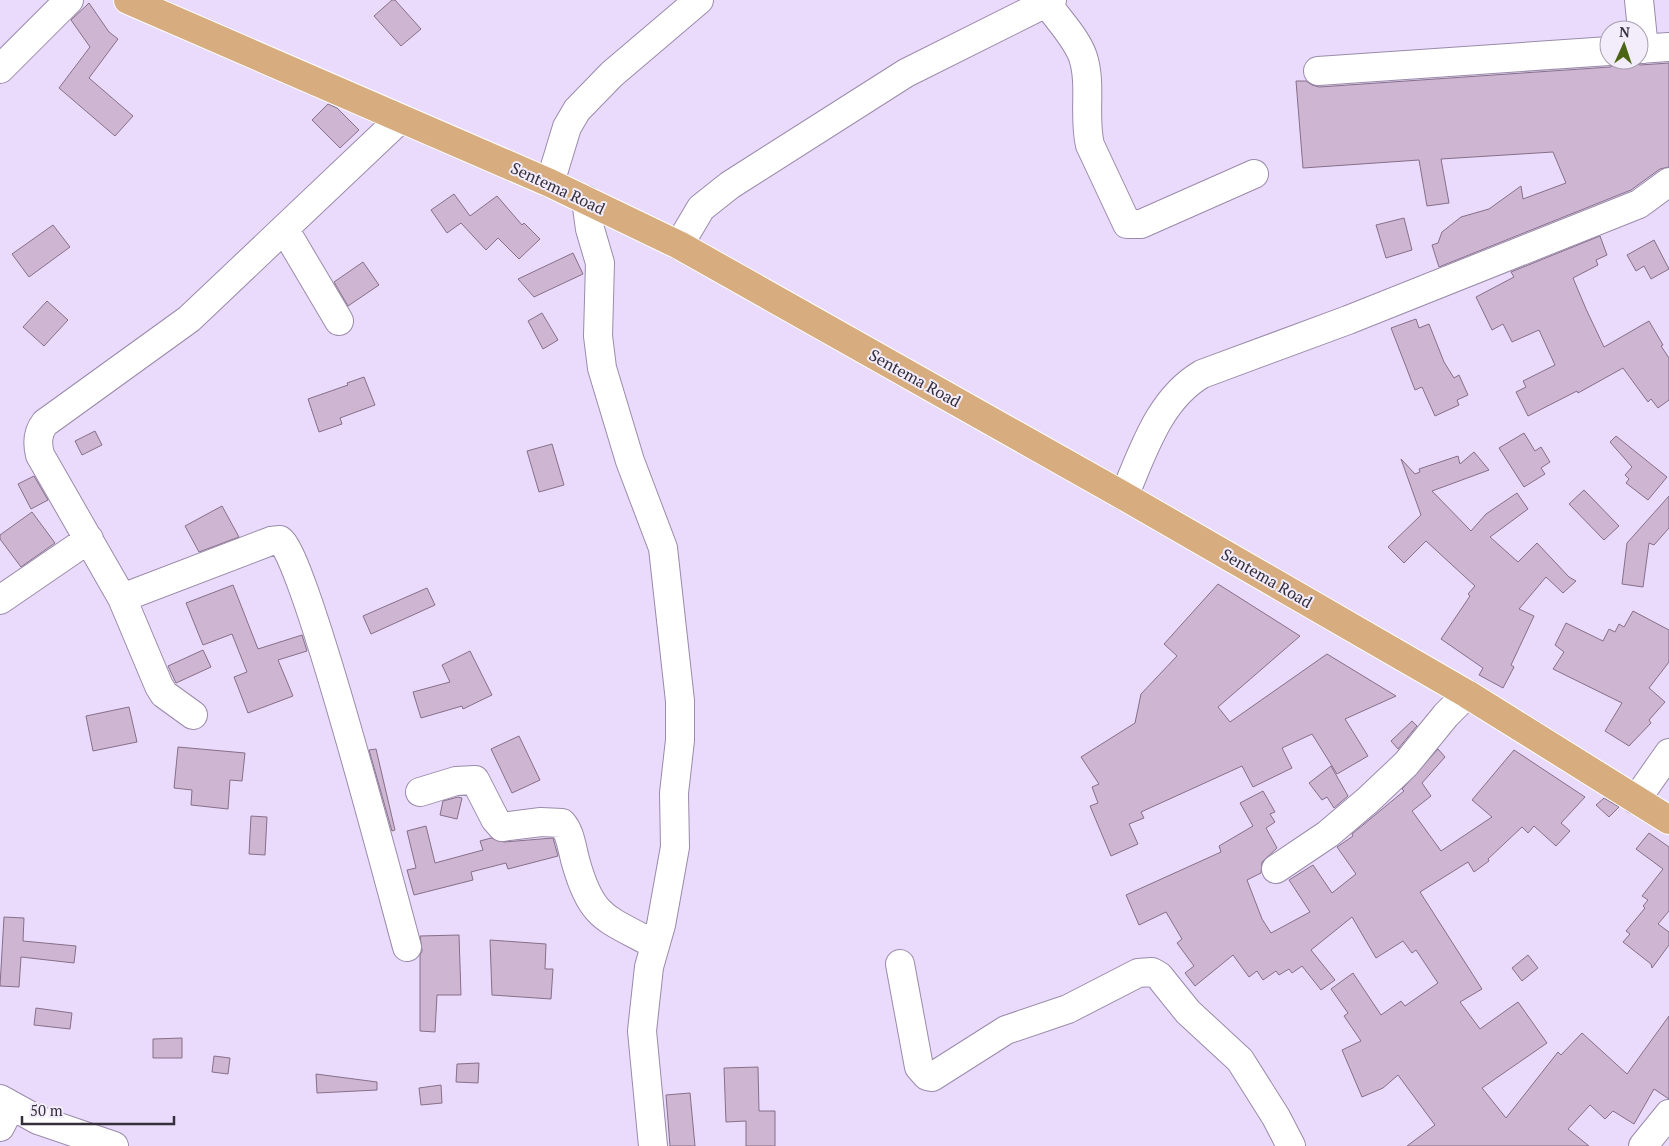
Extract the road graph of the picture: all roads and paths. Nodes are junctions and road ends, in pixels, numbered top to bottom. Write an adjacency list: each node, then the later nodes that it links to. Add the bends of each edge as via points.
1 (69, 0): 8 (street)
2 (128, 0): 10 (main road, Sentema Road)
3 (699, 0): 13 (street, via 612,74 577,110 567,127)
4 (1639, 0): 6 (street)
5 (1050, 2): 11 (street, via 1083,59 1090,145 1127,224 1141,224); 16 (street, via 906,72 730,186 701,208)
6 (1651, 48)
7 (1599, 52): 9 (street)
8 (0, 69)
9 (1318, 71)
10 (400, 118): 13 (main road, Sentema Road); 15 (street)
11 (1254, 174)
12 (1669, 182): 18 (street, via 1639,204 1348,320 1202,374 1173,397 1152,432)
13 (550, 183): 14 (main road, Sentema Road)
14 (586, 200): 16 (main road, Sentema Road); 29 (street, via 600,263 598,336 602,368 630,461 663,548 680,701 680,740 674,792 675,847)
15 (285, 230): 17 (street); 19 (street, via 189,319 42,427 38,441 40,455)
16 (679, 245): 18 (main road, Sentema Road)
17 (339, 321)
18 (1124, 496): 22 (main road, Sentema Road)
19 (89, 539): 20 (street); 21 (street)
20 (122, 598): 23 (street, via 158,686); 30 (street, via 271,541 280,540 286,546 339,702)
21 (0, 600)
22 (1467, 694): 26 (main road, Sentema Road); 28 (street, via 1406,764 1368,800 1328,834)
23 (193, 715)
24 (1669, 753): 26 (street)
25 (420, 792): 29 (street, via 456,781 475,780 502,827 562,823 587,898 603,916)
26 (1636, 800): 27 (main road, Sentema Road)
27 (1669, 820)
28 (1276, 869)
29 (655, 945): 35 (street, via 644,996 642,1031)
30 (407, 947)
31 (900, 964): 36 (street, via 919,1067 926,1076 932,1077 1012,1027 1068,1009 1138,973 1152,972 1159,976 1188,1012 1240,1060 1262,1092)
32 (4, 1111): 34 (street)
33 (1669, 1114): 37 (street)
34 (114, 1146)
35 (653, 1146)
36 (1291, 1146)
37 (1643, 1146)

